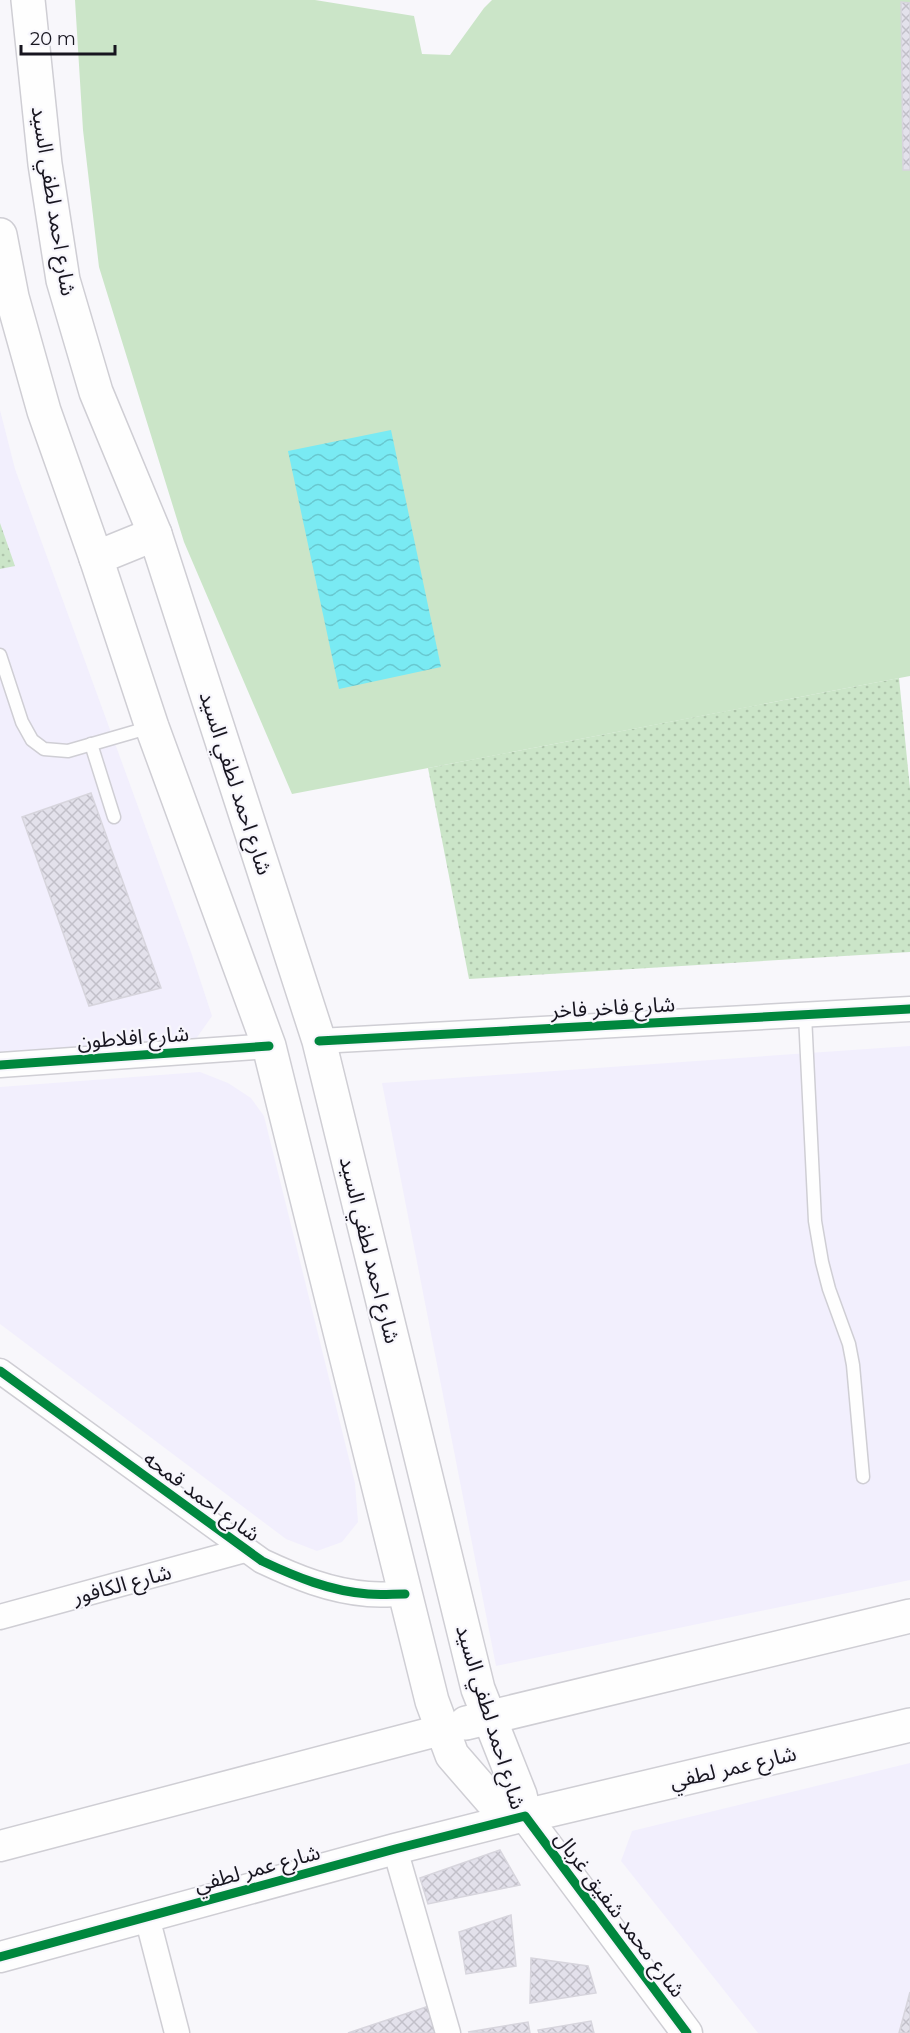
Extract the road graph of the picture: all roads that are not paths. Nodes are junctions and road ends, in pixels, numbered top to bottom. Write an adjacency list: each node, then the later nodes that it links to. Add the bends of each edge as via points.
1 (28, 0): 3 (main road, شارع احمد لطفي السيد, via 45,164 63,280 96,392)
2 (0, 236): 4 (main road, شارع احمد لطفي السيد, via 12,297 44,411)
3 (155, 534): 4 (main road); 11 (main road, شارع احمد لطفي السيد)
4 (96, 558): 6 (main road, شارع احمد لطفي السيد)
5 (0, 655): 7 (lane, via 22,722 32,740 44,749 68,751)
6 (152, 727): 7 (lane); 12 (main road, شارع احمد لطفي السيد)
7 (91, 744): 8 (lane)
8 (114, 817)
9 (910, 1009): 10 (street, شارع فاخر فاخر)
10 (805, 1015): 11 (street, شارع فاخر فاخر); 15 (lane, via 814,1221 829,1289 849,1344)
11 (319, 1041): 12 (main road); 21 (main road, شارع احمد لطفي السيد, via 478,1689)
12 (269, 1046): 13 (street, شارع افلاطون); 17 (main road, شارع احمد لطفي السيد)
13 (0, 1065)
14 (0, 1371): 16 (street, شارع احمد قمحه)
15 (863, 1477)
16 (245, 1550): 17 (street, شارع احمد قمحه, via 295,1577 331,1588); 19 (street, شارع الكافور)
17 (405, 1594): 22 (main road, شارع احمد لطفي السيد, via 432,1701)
18 (910, 1616): 21 (main road)
19 (0, 1617)
20 (910, 1725): 23 (main road, شارع عمر لطفي)
21 (492, 1727): 22 (main road); 23 (main road, شارع احمد لطفي السيد)
22 (447, 1742): 23 (main road, شارع احمد لطفي السيد); 24 (street)
23 (512, 1804): 25 (street, شارع عمر لطفي); 30 (street, شارع محمد شفيق غربال)
24 (0, 1846)
25 (395, 1849): 26 (street, شارع عمر لطفي); 29 (street)
26 (147, 1917): 27 (street, شارع عمر لطفي); 28 (street)
27 (0, 1957)
28 (177, 2033)
29 (448, 2033)
30 (687, 2033)

